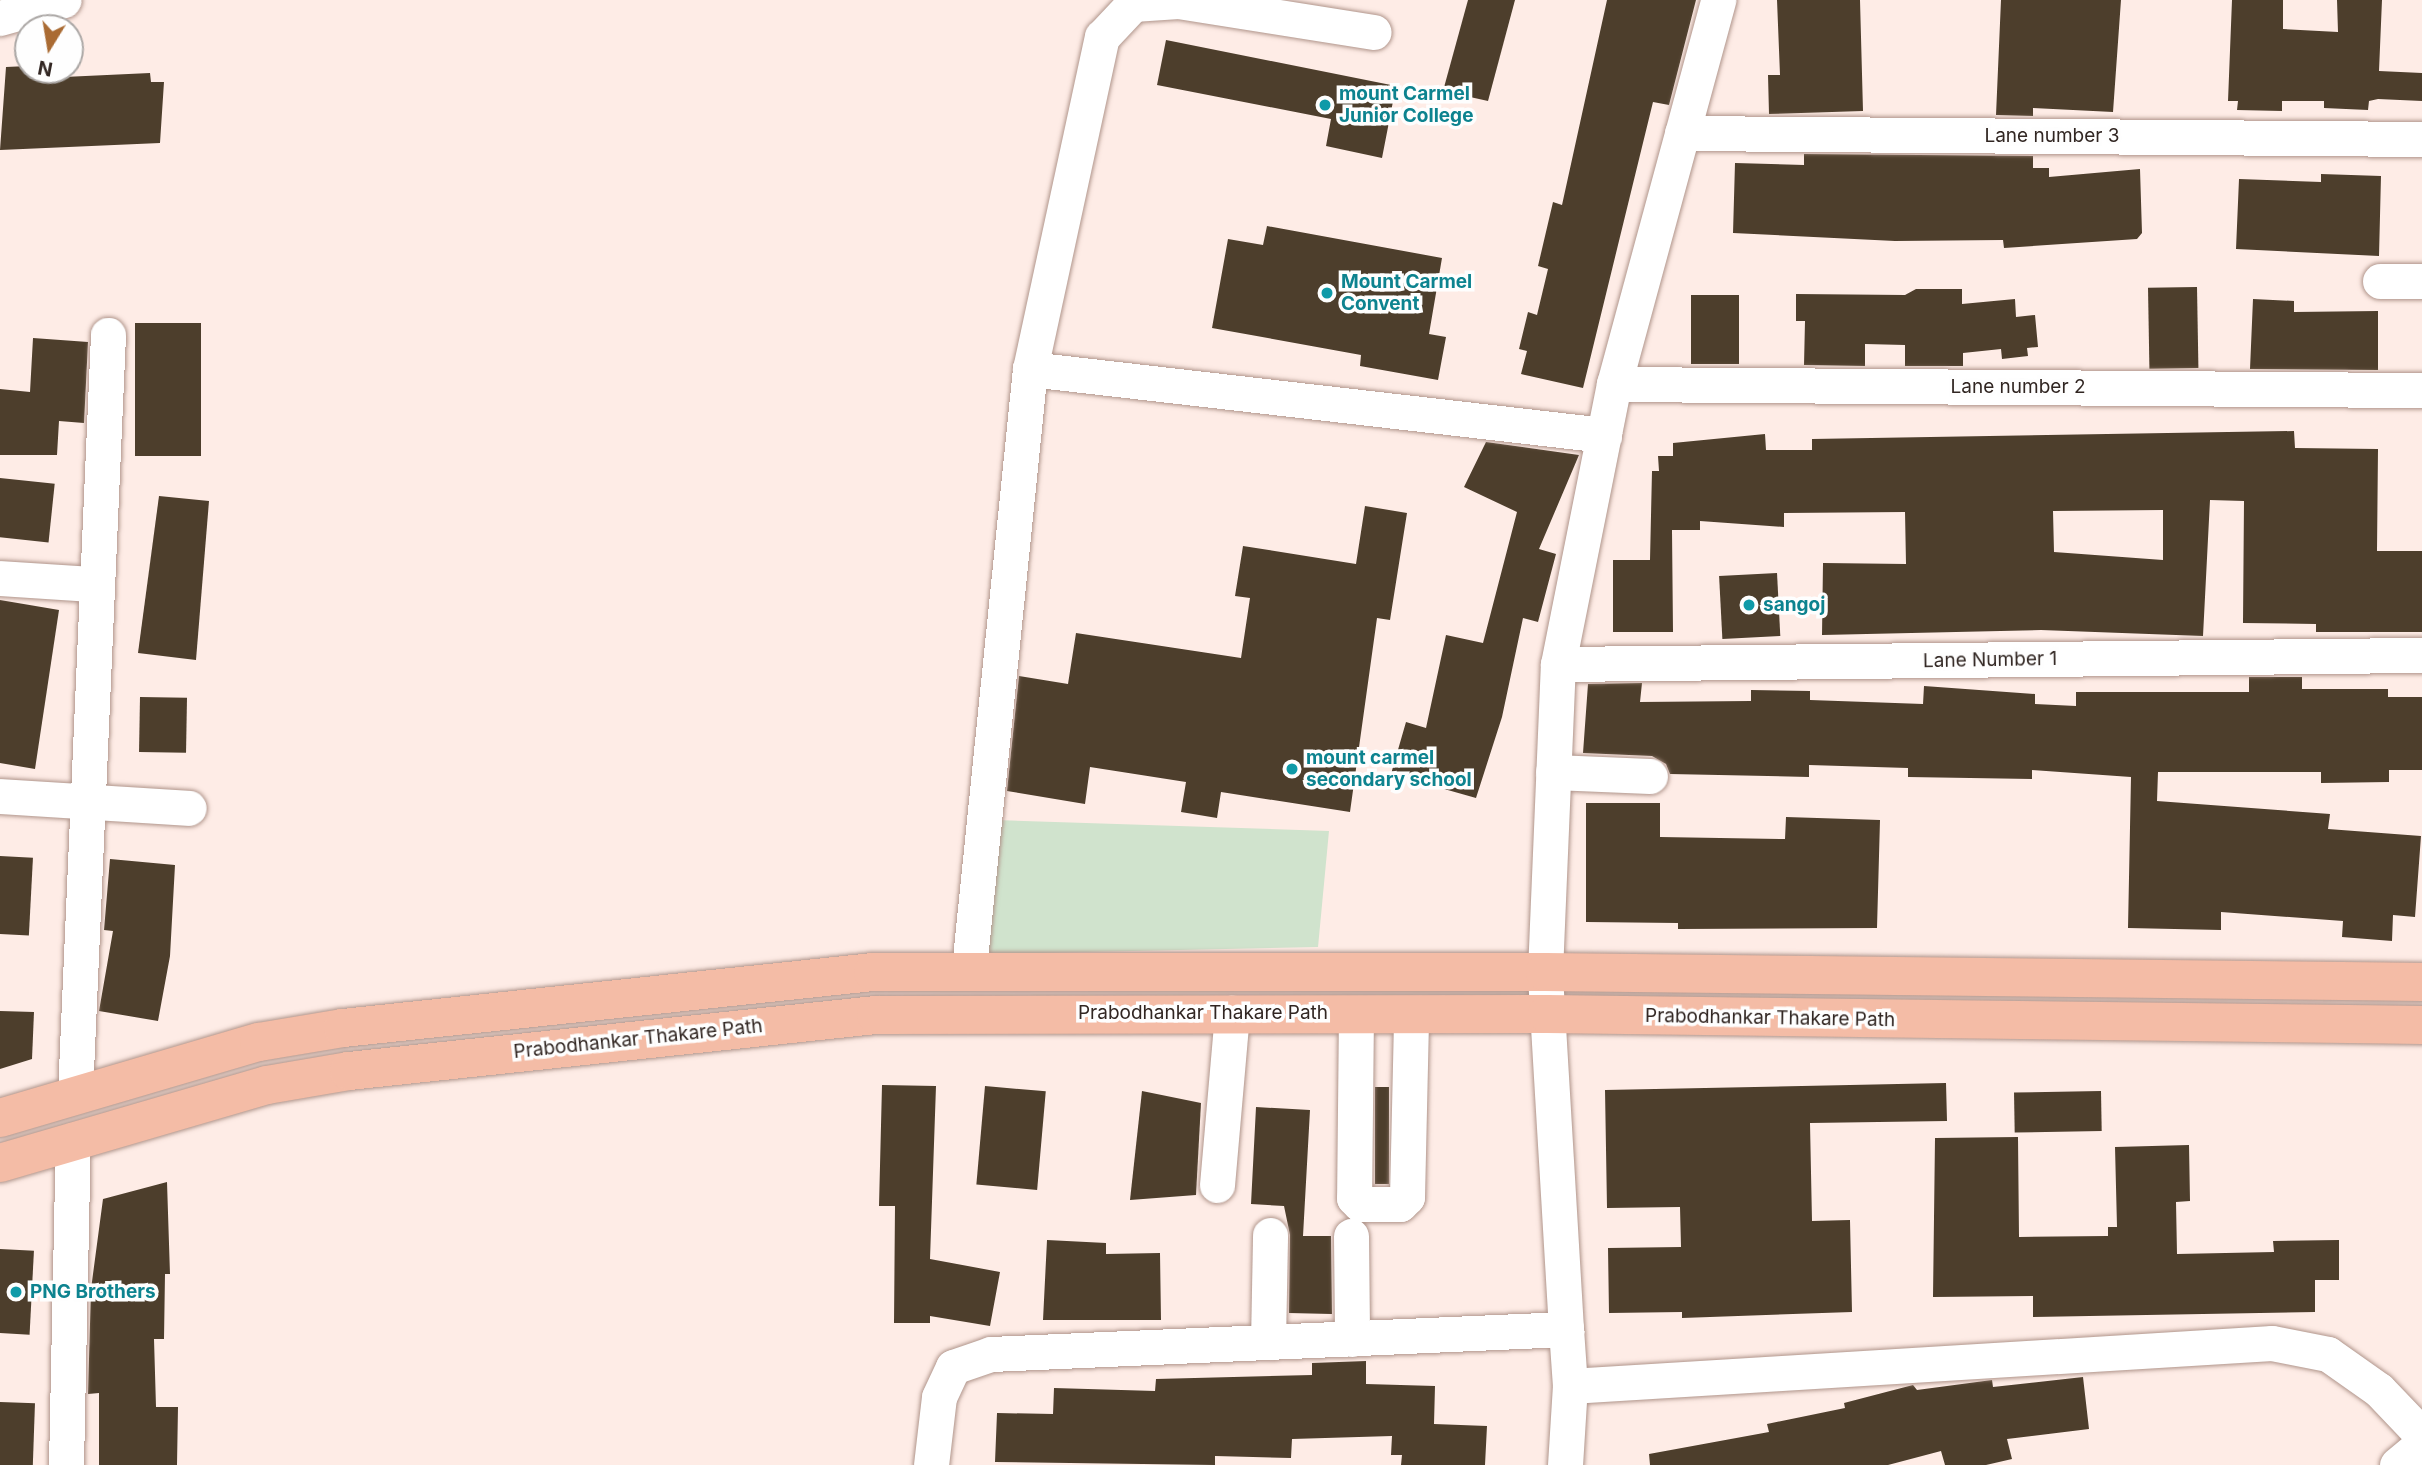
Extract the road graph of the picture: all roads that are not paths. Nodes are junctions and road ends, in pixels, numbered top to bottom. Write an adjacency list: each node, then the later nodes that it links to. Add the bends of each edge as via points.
1 (64, 0): 3 (street)
2 (1718, 0): 5 (street)
3 (0, 18)
4 (1374, 32): 10 (street, via 1178,1 1133,4 1102,37)
5 (1682, 133): 6 (street, Lane number 3); 11 (street)
6 (2422, 139)
7 (2380, 281): 8 (street)
8 (2422, 281)
9 (108, 335): 15 (street)
10 (1030, 369): 13 (street); 23 (street)
11 (1614, 384): 12 (street, Lane number 2); 13 (street)
12 (2422, 390)
13 (1604, 435): 17 (street)
14 (0, 578): 15 (street)
15 (94, 584): 21 (street)
16 (2422, 655): 17 (street, Lane Number 1)
17 (1558, 664): 18 (street)
18 (1553, 772): 19 (street); 24 (street)
19 (1650, 776)
20 (0, 796): 21 (street)
21 (86, 801): 22 (street); 33 (street)
22 (189, 808)
23 (969, 968): 24 (main road); 33 (main road, via 784,980 343,1028 259,1042)
24 (1545, 972): 25 (main road); 29 (street)
25 (2422, 982)
26 (1232, 1013): 27 (main road, Prabodhankar Thakare Path); 35 (main road, Prabodhankar Thakare Path, via 970,1012 750,1026 267,1084); 37 (street)
27 (1356, 1013): 28 (main road, Prabodhankar Thakare Path); 31 (street)
28 (1411, 1014): 29 (main road, Prabodhankar Thakare Path); 32 (street)
29 (1547, 1014): 30 (main road, Prabodhankar Thakare Path); 41 (street)
30 (2422, 1025)
31 (1355, 1083): 32 (street); 32 (street, via 1355,1202 1400,1204 1407,1197)
32 (1409, 1083)
33 (75, 1094): 34 (main road)
34 (0, 1118)
35 (73, 1140): 36 (main road, Prabodhankar Thakare Path); 46 (street)
36 (0, 1163)
37 (1217, 1185)
38 (1270, 1235): 42 (street)
39 (1351, 1236): 40 (street)
40 (1352, 1329): 41 (street); 42 (street)
41 (1566, 1329): 43 (street)
42 (1268, 1332): 47 (street, via 991,1354 953,1367 939,1397)
43 (1570, 1386): 44 (street, via 2272,1343 2328,1354 2379,1390); 48 (street)
44 (2422, 1435)
45 (2422, 1444): 49 (street)
46 (66, 1465)
47 (931, 1465)
48 (1565, 1465)
49 (2397, 1465)

